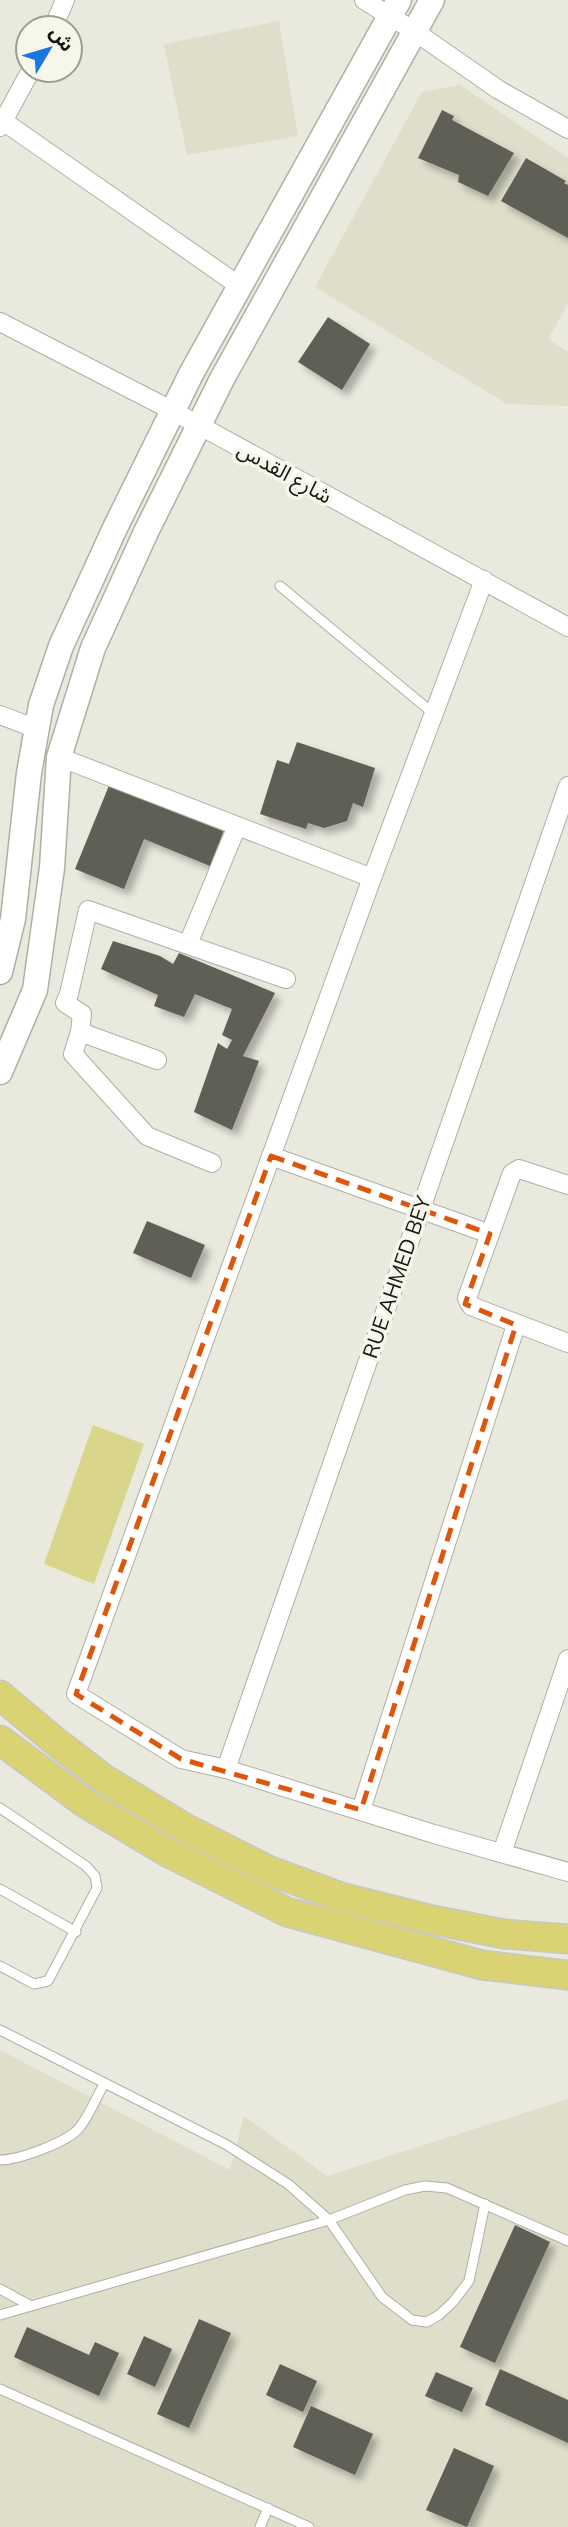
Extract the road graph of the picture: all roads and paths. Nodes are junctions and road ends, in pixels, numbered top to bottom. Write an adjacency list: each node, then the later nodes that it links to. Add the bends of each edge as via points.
1 (364, 0): 3 (street)
2 (432, 0): 4 (main road)
3 (394, 8): 4 (street); 8 (main road)
4 (414, 31): 7 (street); 11 (main road)
5 (23, 84): 6 (street)
6 (1, 124): 8 (street)
7 (568, 130)
8 (241, 286): 10 (main road)
9 (0, 322): 10 (street, شارع القدس)
10 (173, 411): 11 (street, شارع القدس); 17 (main road, via 61,646)
11 (199, 425): 12 (street, شارع القدس); 18 (main road, via 93,648)
12 (484, 580): 14 (street, شارع القدس); 15 (street)
13 (280, 586): 15 (lane)
14 (568, 626)
15 (434, 714): 23 (street)
16 (0, 715): 17 (street)
17 (37, 729): 22 (main road)
18 (59, 757): 20 (street); 21 (main road)
19 (568, 786): 33 (street, RUE AHMED BEY)
20 (237, 826): 23 (street); 24 (street)
21 (52, 868): 22 (main road); 29 (main road, via 34,990)
22 (18, 870): 25 (main road, via 13,919)
23 (372, 878): 30 (street)
24 (188, 944): 26 (street); 27 (street, via 88,910 65,1003 82,1014)
25 (0, 972)
26 (286, 979)
27 (80, 1032): 28 (street); 31 (street, via 73,1054 147,1136)
28 (157, 1060)
29 (0, 1072)
30 (271, 1156): 33 (street); 40 (street, via 76,1695 181,1759)
31 (212, 1163)
32 (568, 1185): 34 (street, via 515,1169)
33 (420, 1209): 34 (street); 40 (street, RUE AHMED BEY)
34 (490, 1234): 35 (street, via 468,1302)
35 (516, 1325): 36 (street); 42 (street)
36 (568, 1343)
37 (568, 1659): 43 (street)
38 (0, 1695): 47 (highway, via 104,1779 185,1828 268,1870 341,1898 433,1920 504,1934)
39 (0, 1740): 49 (highway, via 85,1803 167,1852 287,1912 482,1965)
40 (226, 1769): 42 (street)
41 (0, 1808): 46 (lane, via 95,1876 96,1895)
42 (361, 1810): 43 (street)
43 (502, 1853): 44 (street)
44 (568, 1872)
45 (0, 1889): 46 (lane)
46 (76, 1932): 48 (lane, via 44,1983 30,1982)
47 (568, 1939)
48 (0, 1966)
49 (568, 1975)
50 (0, 2030): 51 (lane)
51 (104, 2084): 52 (lane, via 71,2136); 54 (lane, via 227,2145 288,2184)
52 (0, 2160)
53 (485, 2204): 54 (lane, via 447,2188 425,2186); 54 (lane, via 469,2281 453,2302 426,2322 412,2320 382,2297); 55 (lane)
54 (329, 2220): 57 (lane)
55 (568, 2241)
56 (0, 2289): 57 (lane)
57 (31, 2306): 58 (lane)
58 (0, 2315)
59 (0, 2389): 60 (lane)
60 (268, 2508): 61 (lane); 62 (lane)
61 (260, 2527)
62 (309, 2527)

